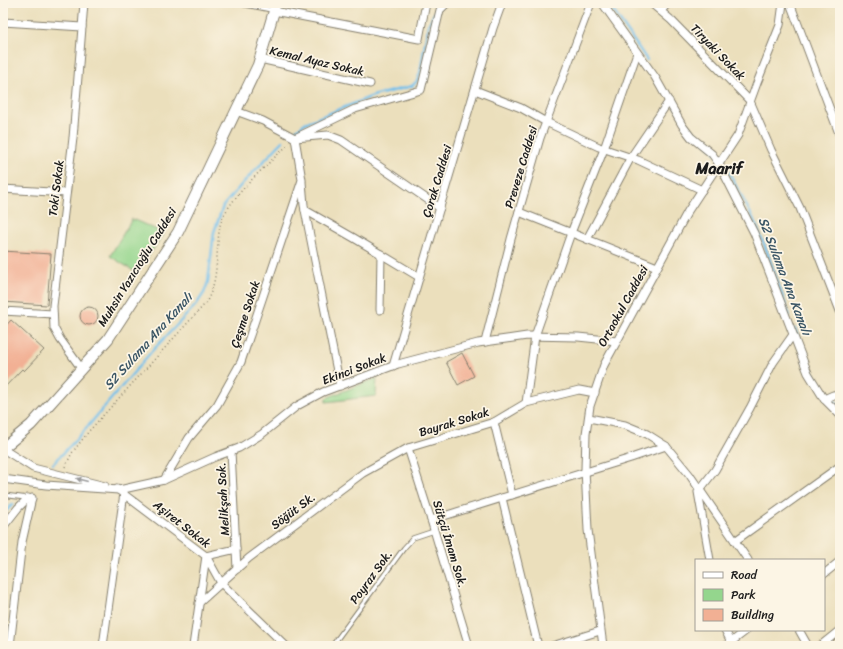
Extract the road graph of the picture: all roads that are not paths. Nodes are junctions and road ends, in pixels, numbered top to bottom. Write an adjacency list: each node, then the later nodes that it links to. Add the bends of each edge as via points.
1 (84, 3): 15 (street, Toki Sokak)
2 (236, 3): 12 (lane)
3 (426, 3): 12 (street, via 419,39)
4 (447, 3): 25 (street, via 440,10 421,90 355,109)
5 (502, 3): 19 (street, Çorak Caddesi)
6 (591, 3): 23 (street, Preveze Caddesi)
7 (602, 3): 16 (street)
8 (651, 3): 13 (street, Tiryaki Sokak)
9 (668, 3): 13 (street)
10 (783, 3): 21 (street, Ortaokul Caddesi, via 780,25)
11 (790, 3): 24 (street)
12 (275, 7): 17 (main road, Muhsin Yazıcıoğlu Caddesi)
13 (661, 11): 21 (street, Tiryaki Sokak)
14 (3, 22): 15 (street)
15 (82, 27): 32 (street, Toki Sokak)
16 (637, 53): 20 (street); 26 (street)
17 (260, 58): 18 (street, Kemal Ayaz Sokak); 22 (main road, Muhsin Yazıcıoğlu Caddesi)
18 (370, 84)
19 (475, 90): 23 (street, via 521,108); 33 (street, Çorak Caddesi)
20 (669, 101): 27 (street); 28 (street, via 682,125)
21 (750, 101): 28 (street, Ortaokul Caddesi, via 738,135); 42 (street, via 800,208)
22 (236, 111): 25 (street, via 264,121); 50 (main road, Muhsin Yazıcıoğlu Caddesi, via 178,232 108,339)
23 (546, 122): 26 (street); 35 (street, Preveze Caddesi)
24 (840, 136)
25 (295, 138): 29 (street, Çeşme Sokak); 33 (street, via 328,135 341,140)
26 (604, 149): 27 (street); 36 (street)
27 (631, 157): 31 (street); 37 (street)
28 (719, 164): 31 (street, Ortaokul Caddesi); 46 (street, via 754,233)
29 (302, 180): 34 (street); 66 (street, Çeşme Sokak, via 241,362 217,405 189,438)
30 (3, 189): 32 (street)
31 (702, 190): 39 (street, Ortaokul Caddesi)
32 (66, 193): 44 (street, Toki Sokak)
33 (440, 208): 40 (street, Çorak Caddesi)
34 (305, 210): 38 (street); 51 (street)
35 (519, 212): 36 (street); 48 (street, Preveze Caddesi)
36 (571, 233): 37 (street); 45 (street)
37 (587, 239): 39 (street)
38 (381, 254): 40 (street); 41 (street)
39 (657, 268): 47 (street, Ortaokul Caddesi)
40 (419, 277): 49 (street, Çorak Caddesi)
41 (380, 310)
42 (840, 310)
43 (3, 311): 44 (street)
44 (53, 314): 50 (street, Toki Sokak, via 54,328)
45 (535, 336): 47 (street, Ekinci Sokak, via 578,336); 48 (street, Ekinci Sokak); 55 (street)
46 (792, 336): 54 (street, via 808,373); 67 (street, via 773,363 714,470)
47 (617, 341): 52 (street, Ortaokul Caddesi, via 604,365)
48 (485, 342): 49 (street, Ekinci Sokak)
49 (393, 366): 51 (street, Ekinci Sokak)
50 (81, 368): 60 (main road, Muhsin Yazıcıoğlu Caddesi, via 31,425)
51 (340, 386): 62 (street, Ekinci Sokak, via 297,406 262,434)
52 (594, 393): 55 (street, Bayrak Sokak, via 579,390); 57 (street, Ortaokul Caddesi)
53 (840, 394): 54 (street)
54 (824, 399): 56 (street)
55 (526, 403): 58 (street, Bayrak Sokak)
56 (840, 415)
57 (589, 418): 59 (street, via 625,425 647,434); 64 (street, Ortaokul Caddesi)
58 (494, 422): 61 (street, Bayrak Sokak); 70 (street)
59 (666, 446): 64 (street); 67 (street)
60 (3, 448): 68 (street, Aşiret Sokak, one-way to 60, via 34,468)
61 (408, 448): 73 (street, Sütçü İmam Sok.); 82 (street, Söğüt Sk., via 363,474)
62 (231, 451): 66 (street, Ekinci Sokak); 77 (street, Melikşah Sok.)
63 (840, 466): 76 (street)
64 (585, 472): 70 (street); 87 (street, Ortaokul Caddesi, via 588,530)
65 (3, 479): 68 (street)
66 (164, 480): 68 (street, Ekinci Sokak)
67 (699, 489): 76 (street); 79 (street, via 697,493)
68 (122, 492): 78 (street, Aşiret Sokak); 93 (street)
69 (3, 495): 71 (lane)
70 (512, 495): 72 (street)
71 (30, 498): 74 (street); 92 (street, via 22,542)
72 (502, 498): 73 (street); 98 (street)
73 (432, 520): 75 (street, Sütçü İmam Sok.)
74 (3, 527)
75 (435, 531): 96 (lane, Poyraz Sok., via 413,538 404,548); 97 (street, Sütçü İmam Sok.)
76 (735, 541): 80 (street)
77 (236, 548): 78 (street); 82 (street, Melikşah Sok.)
78 (206, 556): 84 (street, Aşiret Sokak); 85 (street)
79 (710, 559)
80 (747, 559)
81 (840, 561): 83 (street)
82 (237, 569): 84 (street, Söğüt Sk.)
83 (825, 573)
84 (221, 583): 85 (street, Söğüt Sk.); 95 (street, Aşiret Sokak)
85 (199, 603): 94 (street)
86 (840, 630): 102 (street)
87 (600, 631): 99 (street); 100 (street, Ortaokul Caddesi)
88 (724, 631): 91 (street)
89 (746, 631): 91 (street)
90 (800, 631): 101 (street)
91 (729, 644)
92 (10, 646)
93 (103, 646)
94 (193, 646)
95 (286, 646)
96 (332, 646)
97 (469, 646)
98 (538, 646)
99 (552, 646)
100 (603, 646)
101 (808, 646)
102 (820, 646)

